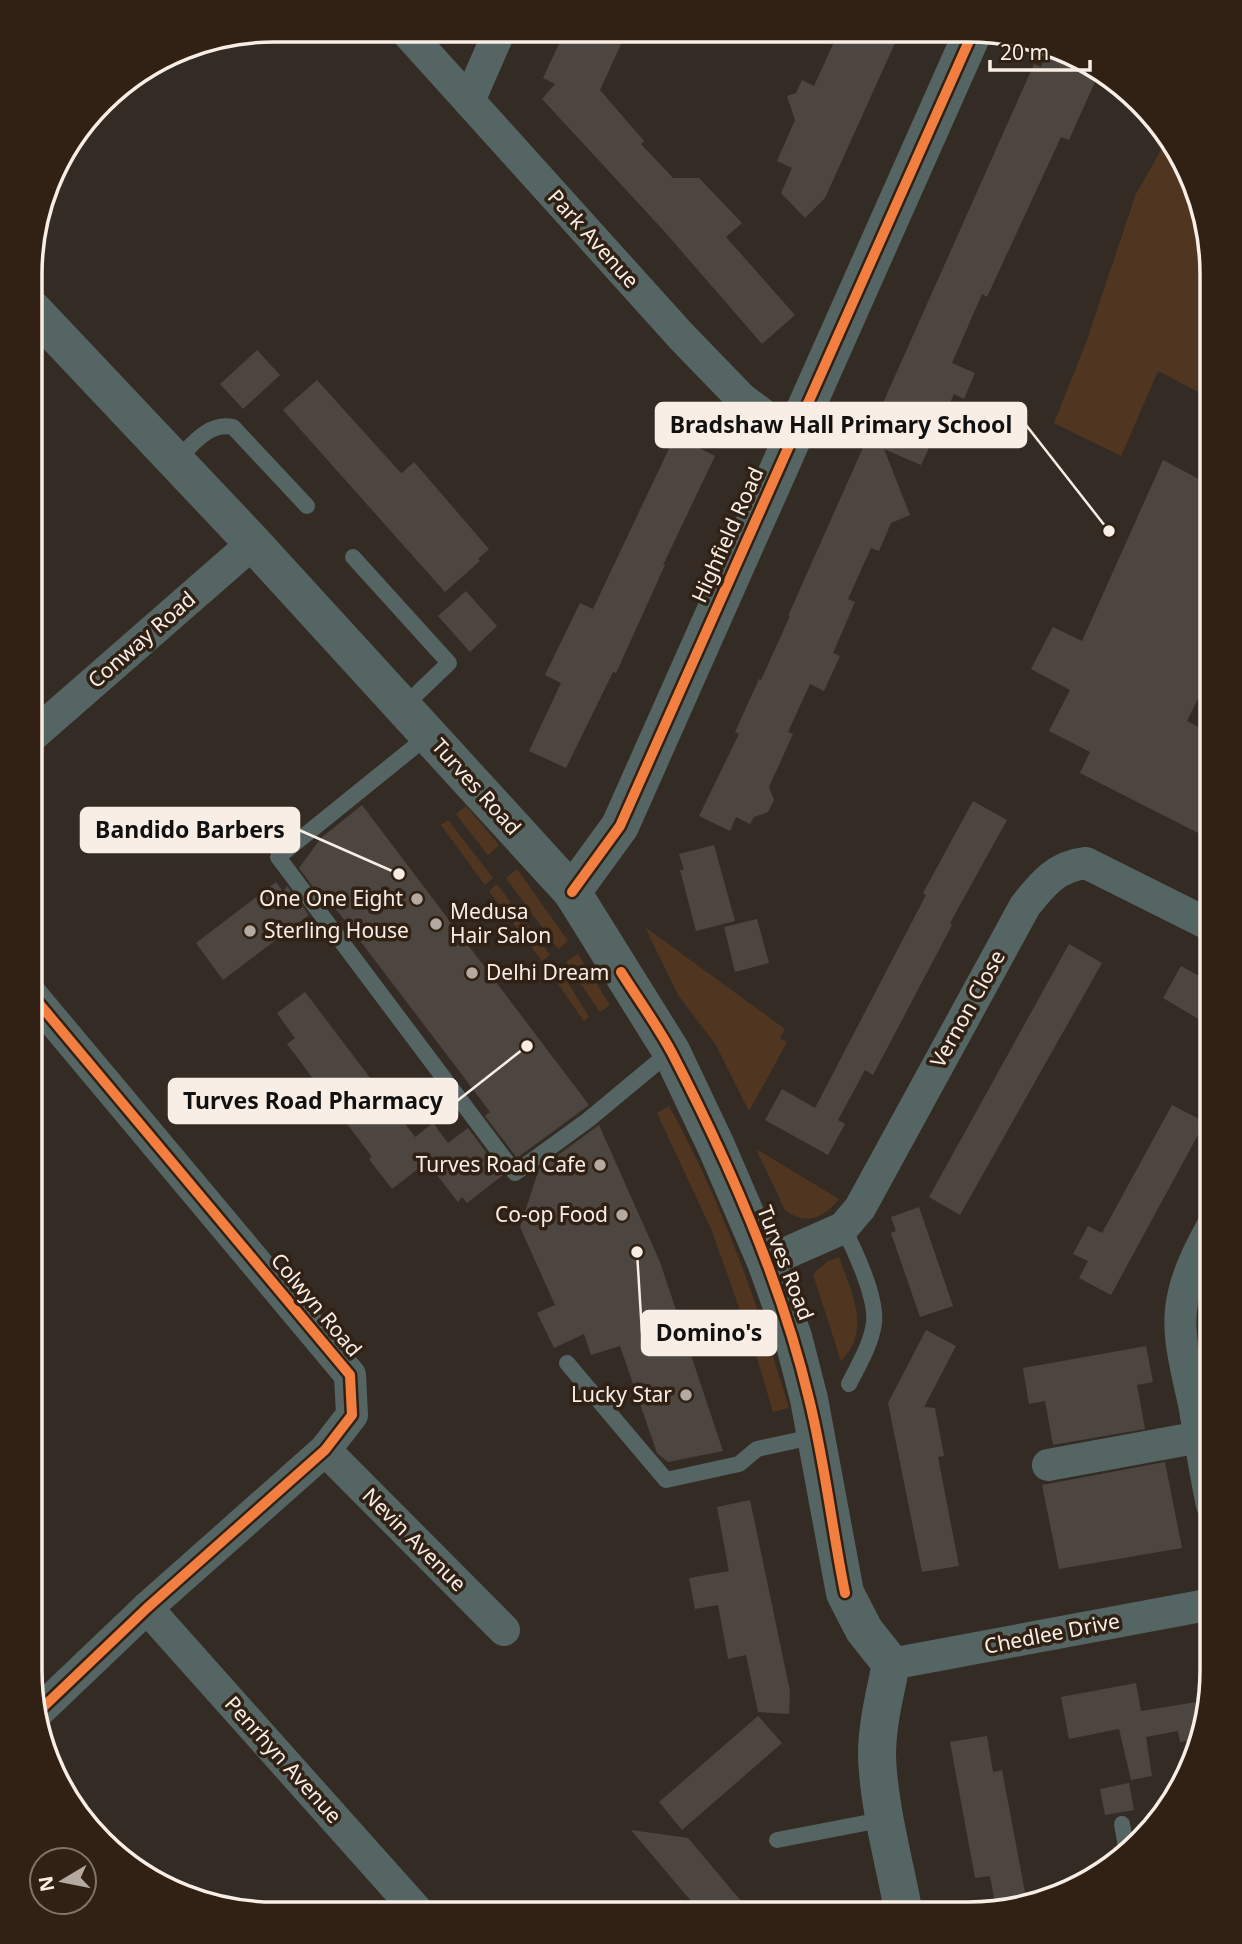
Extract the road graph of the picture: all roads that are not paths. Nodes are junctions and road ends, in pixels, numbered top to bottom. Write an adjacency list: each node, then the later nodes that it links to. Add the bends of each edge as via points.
1 (416, 42): 4 (street, Park Avenue)
2 (495, 42): 4 (street)
3 (968, 42): 6 (street, Highfield Road)
4 (469, 101): 6 (street, Park Avenue, via 741,398)
5 (42, 320): 7 (street, Turves Road)
6 (796, 431): 14 (street, Highfield Road, via 620,826)
7 (176, 461): 8 (lane, via 214,428 233,427); 9 (street, Turves Road)
8 (307, 506)
9 (253, 543): 11 (street, Turves Road); 12 (street, Conway Road)
10 (354, 557): 11 (lane, via 449,663)
11 (403, 706): 13 (street, Turves Road)
12 (42, 727)
13 (429, 736): 14 (street, Turves Road); 17 (lane, via 278,857 516,1173)
14 (572, 892): 17 (street, Turves Road)
15 (1200, 920): 18 (street, Vernon Close, via 1086,863 1055,872 1025,906 860,1208)
16 (42, 1008): 26 (street, Colwyn Road, via 349,1375 352,1415)
17 (671, 1051): 20 (street, Turves Road)
18 (844, 1228): 20 (street); 22 (lane, via 874,1320 870,1341)
19 (1200, 1250): 23 (street, via 1182,1298 1181,1324 1183,1351)
20 (766, 1262): 24 (street, Turves Road, via 793,1337)
21 (566, 1363): 24 (lane, via 666,1480 739,1464 757,1448)
22 (849, 1384)
23 (1200, 1394)
24 (817, 1436): 31 (street, Turves Road, via 845,1594 864,1630)
25 (1200, 1437): 27 (street)
26 (325, 1450): 29 (street, Colwyn Road); 30 (street, Nevin Avenue)
27 (1048, 1465)
28 (1200, 1606): 31 (street, Chedlee Drive)
29 (147, 1608): 32 (street, Colwyn Road); 37 (street, Penrhyn Avenue)
30 (504, 1630)
31 (891, 1664): 33 (street, via 877,1752)
32 (45, 1706)
33 (886, 1819): 35 (lane); 38 (street)
34 (1122, 1824): 36 (lane)
35 (777, 1840)
36 (1125, 1840)
37 (409, 1902)
38 (902, 1902)

